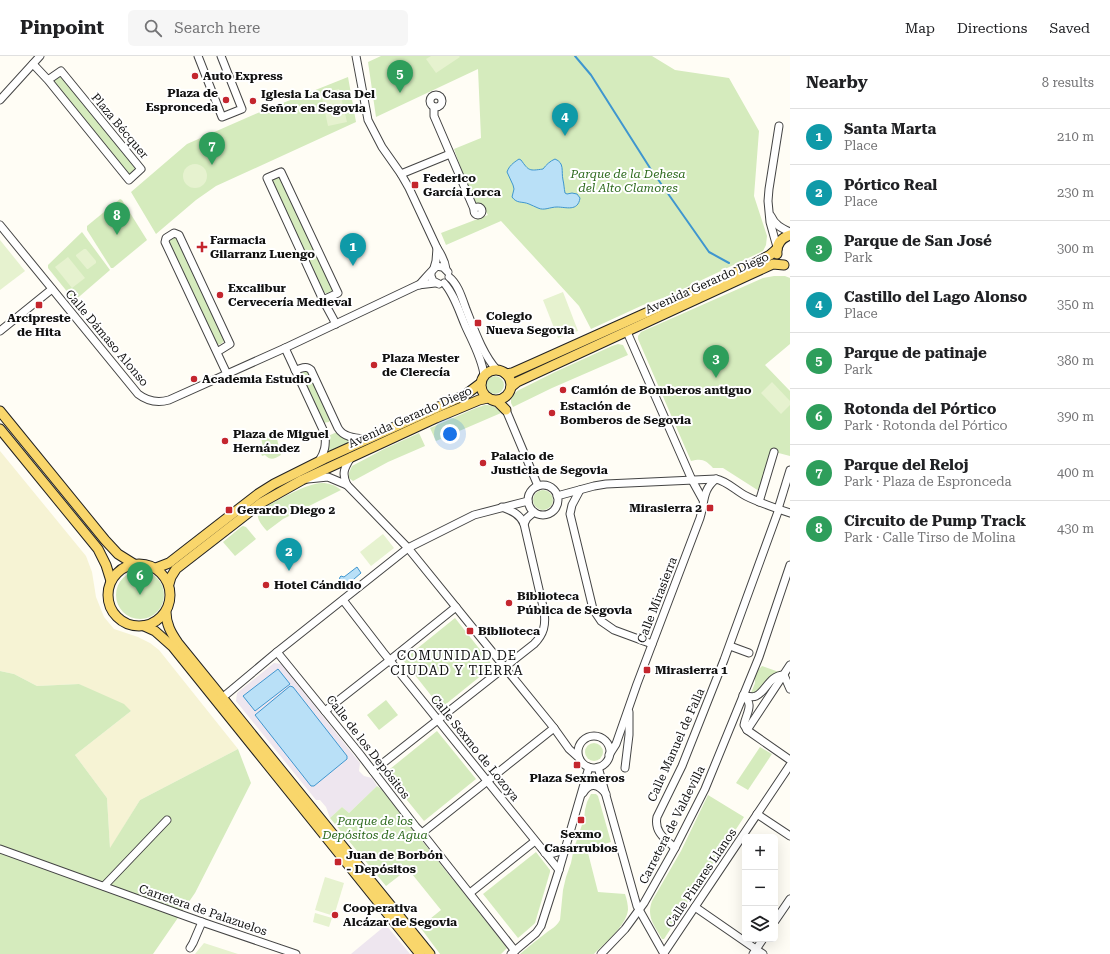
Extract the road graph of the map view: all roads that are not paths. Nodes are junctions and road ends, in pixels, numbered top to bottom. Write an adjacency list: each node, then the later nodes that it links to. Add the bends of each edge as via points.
1 (40, 56): 5 (street)
2 (198, 56): 3 (street, via 222,117 242,109)
3 (221, 56)
4 (356, 56): 11 (street, via 368,120 382,147)
5 (33, 64): 6 (street, Plaza Bécquer); 7 (street)
6 (48, 80): 6 (street, Plaza Bécquer, via 129,180 141,169 60,71)
7 (0, 100)
8 (434, 107): 10 (street, via 434,116)
9 (779, 126): 13 (street, via 768,194)
10 (450, 154): 11 (street); 12 (street)
11 (401, 174): 16 (street)
12 (474, 209)
13 (769, 214): 15 (street, via 778,226); 17 (street)
14 (0, 225): 25 (street, Calle Dámaso Alonso)
15 (790, 234): 17 (main road, Avenida Gerardo Diego, via 781,239)
16 (437, 248): 19 (street); 20 (street)
17 (777, 248): 18 (main road, via 779,259); 33 (main road, Avenida Gerardo Diego, via 770,255 746,268 512,373)
18 (788, 266): 29 (main road, Avenida Gerardo Diego, via 773,264)
19 (446, 269): 20 (street, via 440,266); 21 (street)
20 (433, 270): 22 (street, via 431,279); 24 (street, Calle Dámaso Alonso)
21 (448, 276): 23 (street); 33 (street, via 454,281 462,297 484,352)
22 (435, 283): 23 (street); 24 (street, Calle Dámaso Alonso)
23 (444, 283): 35 (street, via 480,358)
24 (418, 285): 27 (street, Calle Dámaso Alonso)
25 (52, 289): 28 (street); 34 (street, Calle Dámaso Alonso, via 138,394 145,399 160,402 169,400)
26 (323, 300): 26 (street, via 338,293 281,172 267,178); 27 (street)
27 (336, 324): 30 (street, Calle Dámaso Alonso)
28 (0, 331)
29 (627, 332): 36 (main road, Avenida Gerardo Diego, via 517,382); 50 (street)
30 (285, 348): 32 (street); 34 (street, Calle Dámaso Alonso)
31 (217, 352): 31 (street, via 230,344 179,235 174,233 166,238 165,242); 34 (street)
32 (295, 370): 40 (street, via 306,367 311,370); 41 (street)
33 (502, 372): 35 (main road, via 490,371); 36 (main road, via 510,381)
34 (227, 374)
35 (482, 379): 37 (main road, via 482,392); 43 (main road, Avenida Gerardo Diego, via 465,394)
36 (509, 391): 37 (main road, via 501,399); 38 (main road)
37 (490, 399): 38 (main road, via 498,402); 45 (main road, Avenida Gerardo Diego, via 479,400)
38 (506, 410): 52 (street)
39 (0, 411): 66 (main road, via 105,540 118,554)
40 (334, 419): 41 (street, via 330,426); 43 (street, via 343,434)
41 (321, 426): 46 (street, via 326,441 323,455)
42 (0, 429): 69 (main road, via 98,549)
43 (367, 439): 46 (main road, Avenida Gerardo Diego)
44 (774, 452): 57 (street)
45 (351, 456): 49 (main road, Avenida Gerardo Diego); 51 (street, via 344,475)
46 (318, 462): 68 (main road, Avenida Gerardo Diego, via 263,490 168,563)
47 (790, 470): 60 (street, Calle Manuel de Falla)
48 (716, 479): 50 (street); 55 (street, Calle Mirasierra, via 709,486); 57 (street)
49 (302, 480): 51 (street, via 328,477); 70 (main road, Avenida Gerardo Diego, via 261,503 192,556 173,573)
50 (692, 480): 53 (street, via 606,484); 55 (street)
51 (347, 485): 65 (street)
52 (538, 486): 54 (street, via 550,487); 56 (street, via 530,493)
53 (580, 490): 54 (street); 63 (street)
54 (557, 496): 58 (street)
55 (703, 500): 75 (street, Calle Mirasierra, via 700,518)
56 (528, 501): 59 (street); 61 (street)
57 (759, 502): 60 (street)
58 (556, 506): 61 (street, via 550,513); 63 (street)
59 (502, 507): 64 (street, via 517,514); 65 (street, via 474,515)
60 (779, 509): 62 (street); 76 (street, Calle Manuel de Falla)
61 (534, 512): 64 (street)
62 (790, 513)
63 (570, 514): 75 (street, via 593,609 598,618 614,630)
64 (524, 524): 83 (street, via 546,620 543,633 538,640)
65 (408, 548): 71 (street); 72 (street)
66 (134, 564): 68 (main road, via 146,564); 69 (main road, via 120,570)
67 (790, 565): 77 (street, Carretera de Valdevilla)
68 (156, 568): 70 (main road)
69 (111, 581): 74 (main road, via 108,601 114,614 124,622)
70 (169, 584): 73 (main road, via 171,598)
71 (343, 600): 78 (street); 80 (street, Calle Sexmo de Lozoya)
72 (456, 607): 80 (street); 83 (street)
73 (166, 612): 74 (main road, via 156,621); 87 (main road, via 172,635)
74 (144, 626): 132 (main road, via 155,631 173,647)
75 (652, 644): 88 (street, Calle Mirasierra)
76 (730, 646): 79 (street); 114 (street, Calle Manuel de Falla, via 682,766 657,817 656,825 660,834)
77 (762, 649): 79 (street); 81 (street, Carretera de Valdevilla)
78 (277, 652): 87 (street); 89 (street, Calle de los Depósitos)
79 (749, 653): 81 (street)
80 (390, 660): 89 (street); 90 (street, Calle Sexmo de Lozoya)
81 (756, 664): 86 (street, Carretera de Valdevilla)
82 (790, 664): 84 (street)
83 (505, 668): 90 (street); 91 (street)
84 (784, 675): 85 (street); 86 (street, via 777,676 756,697); 92 (street)
85 (790, 689)
86 (743, 695): 92 (street, via 749,702 744,724); 114 (street, Carretera de Valdevilla, via 705,789)
87 (222, 698): 133 (main road)
88 (629, 707): 93 (street, Calle Mirasierra); 103 (street, Calle Mirasierra)
89 (325, 711): 104 (street, Calle de los Depósitos)
90 (438, 720): 104 (street); 105 (street, Calle Sexmo de Lozoya)
91 (554, 728): 95 (street); 105 (street)
92 (747, 730): 99 (street)
93 (619, 733): 94 (street); 97 (street, Calle Mirasierra)
94 (604, 739): 96 (street, via 588,737); 97 (street, via 609,746)
95 (563, 740): 96 (street); 98 (street)
96 (580, 744): 98 (street)
97 (609, 755): 102 (street, via 604,764)
98 (579, 758): 101 (street)
99 (790, 760)
100 (790, 765): 108 (street, Calle Pinares Llanos)
101 (589, 767): 102 (street); 107 (street)
102 (598, 767): 106 (street)
103 (625, 768)
104 (374, 771): 110 (street, Calle de los Depósitos)
105 (487, 781): 110 (street); 112 (street, Calle Sexmo de Lozoya)
106 (606, 794): 107 (street, via 599,787 591,786 584,790); 120 (street)
107 (581, 796): 113 (street)
108 (757, 814): 111 (street); 123 (street, Calle Pinares Llanos)
109 (167, 820): 118 (street)
110 (422, 833): 119 (street, Calle de los Depósitos)
111 (790, 836)
112 (536, 841): 116 (street, Calle Sexmo de Lozoya); 119 (street)
113 (565, 848): 116 (street, via 556,853); 117 (street)
114 (675, 848): 121 (street, Carretera de Valdevilla)
115 (0, 849): 118 (street, Carretera de Palazuelos)
116 (545, 853): 117 (street, Calle Sexmo de Lozoya)
117 (559, 870): 129 (street, via 539,930)
118 (104, 886): 126 (street, Carretera de Palazuelos)
119 (470, 893): 129 (street, Calle de los Depósitos)
120 (634, 894): 121 (street); 124 (street)
121 (649, 895): 124 (street, Carretera de Valdevilla)
122 (790, 899): 125 (street)
123 (695, 907): 130 (street); 135 (street, Calle Pinares Llanos)
124 (639, 910): 134 (street, Carretera de Valdevilla); 135 (street)
125 (778, 917)
126 (202, 923): 128 (street); 131 (street, Carretera de Palazuelos)
127 (761, 942): 130 (street)
128 (190, 948)
129 (513, 952)
130 (755, 952): 136 (street)
131 (296, 954)
132 (420, 954)
133 (430, 954)
134 (601, 954)
135 (664, 954)
136 (763, 954)

